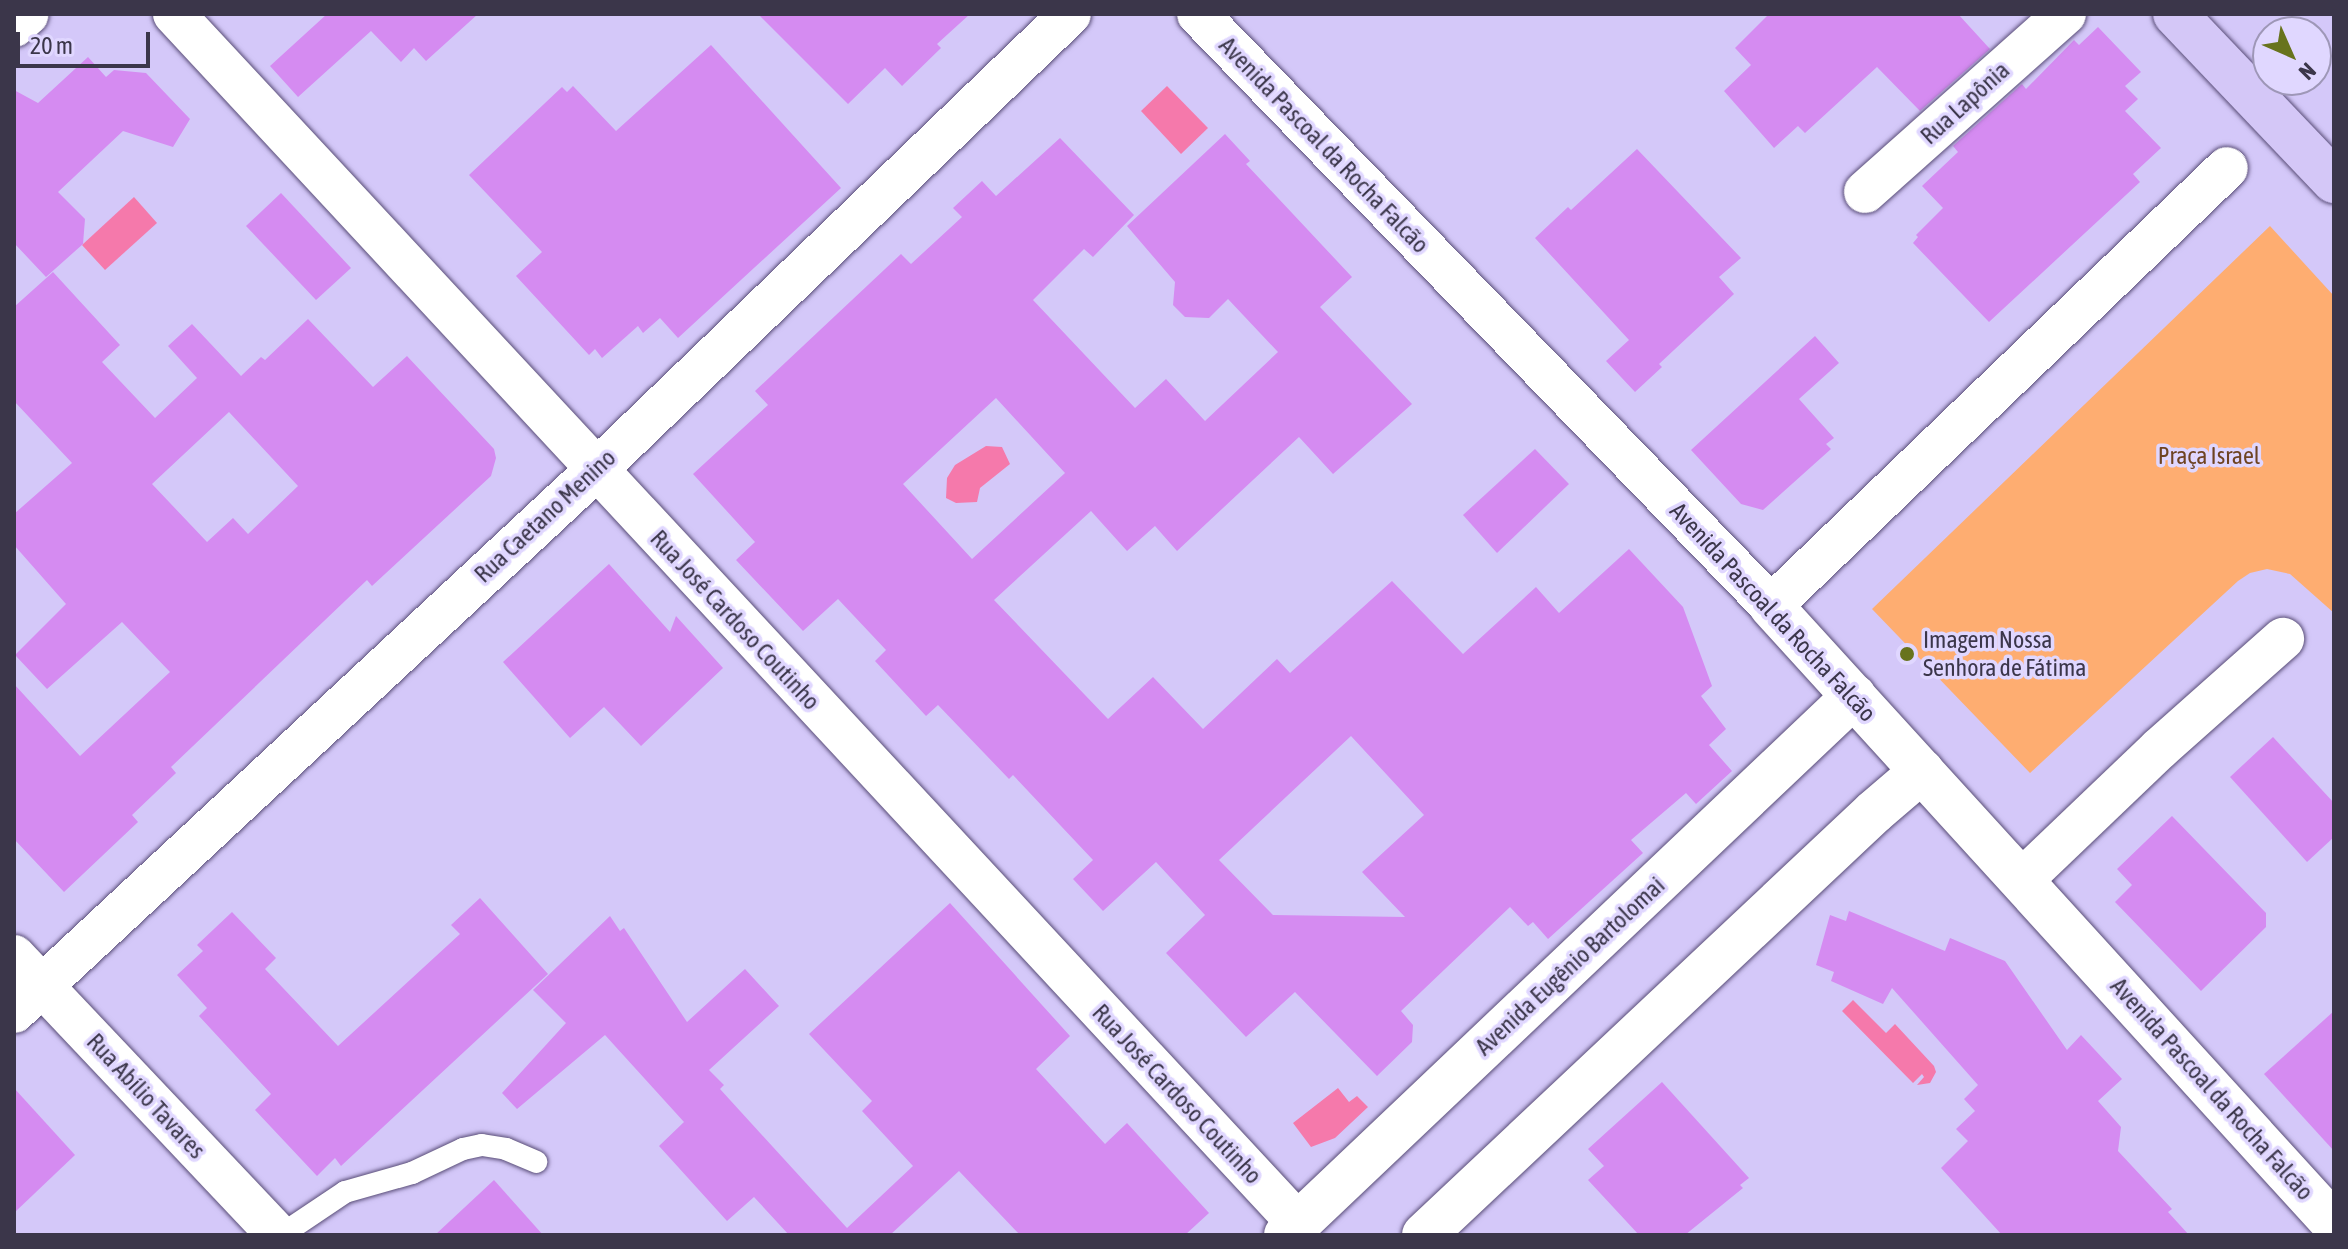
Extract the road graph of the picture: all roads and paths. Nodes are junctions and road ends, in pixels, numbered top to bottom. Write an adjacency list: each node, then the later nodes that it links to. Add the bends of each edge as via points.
1 (28, 14): 7 (street)
2 (174, 14): 11 (street, Rua José Cardoso Coutinho)
3 (1070, 14): 11 (street, Rua Caetano Menino)
4 (1198, 14): 12 (street, Avenida Pascoal da Rocha Falcão)
5 (2065, 14): 10 (street, Rua Lapônia)
6 (2175, 14): 9 (main road)
7 (14, 26)
8 (2227, 168): 12 (street)
9 (2334, 181)
10 (1865, 192)
11 (595, 471): 17 (street, Rua Caetano Menino); 20 (street, Rua José Cardoso Coutinho)
12 (1771, 606): 14 (street, Avenida Pascoal da Rocha Falcão)
13 (2283, 639): 16 (street)
14 (1854, 696): 15 (street, Avenida Pascoal da Rocha Falcão); 20 (street, Avenida Eugênio Bartolomai)
15 (1922, 771): 16 (street, Avenida Pascoal da Rocha Falcão); 22 (street)
16 (2023, 879): 19 (street, Avenida Pascoal da Rocha Falcão)
17 (23, 984): 21 (street, Rua Abílio Tavares)
18 (536, 1162): 21 (lane, via 506,1149 463,1149 412,1173 345,1192)
19 (2334, 1224)
20 (1292, 1229)
21 (279, 1235)
22 (1424, 1235)

